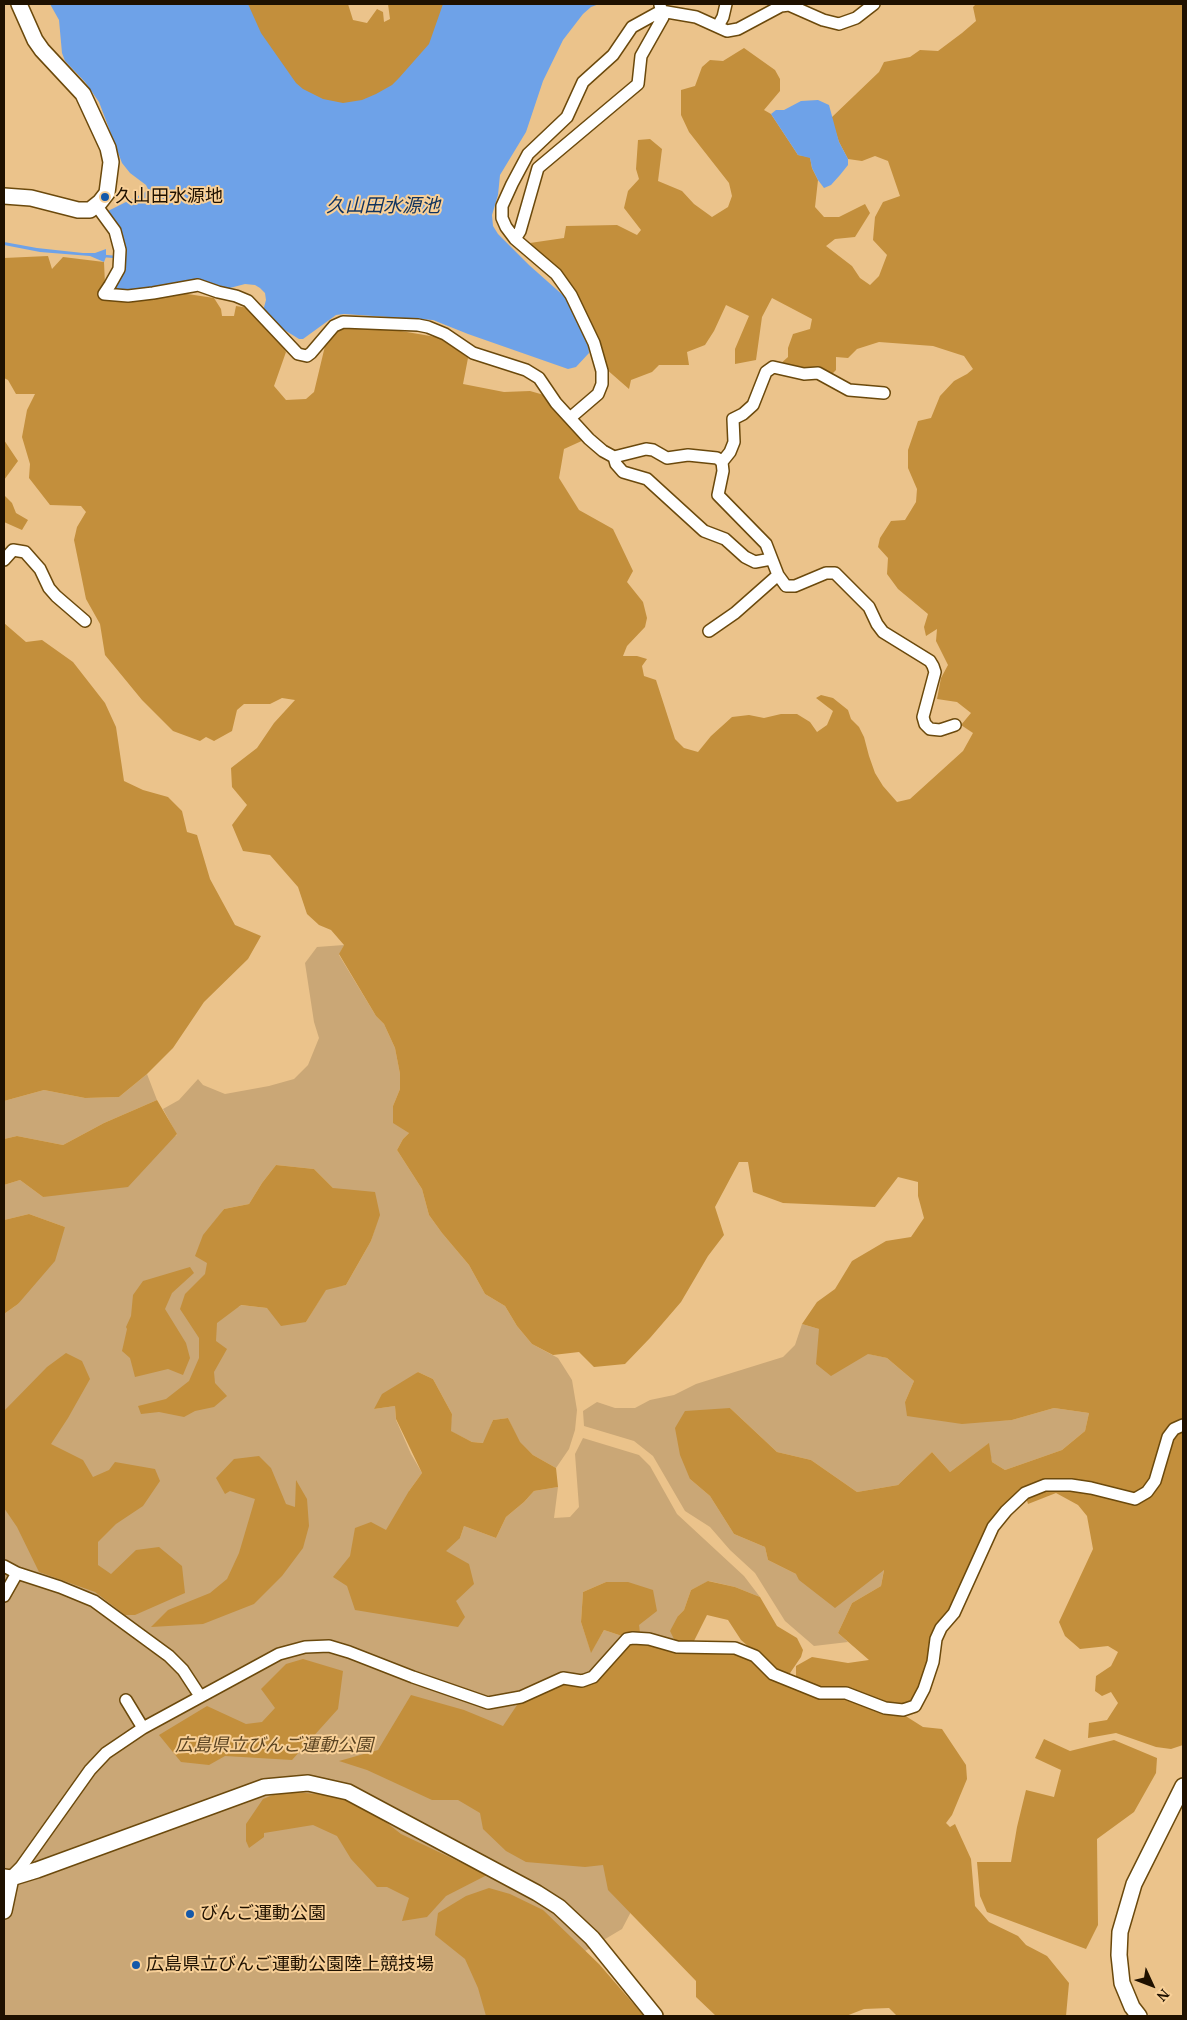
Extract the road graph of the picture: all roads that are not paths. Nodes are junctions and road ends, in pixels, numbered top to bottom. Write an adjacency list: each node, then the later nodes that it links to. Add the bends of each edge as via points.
1 (19, 4): 7 (street, via 39,45 83,94 108,148 111,162 107,193)
2 (726, 4): 5 (street)
3 (874, 4): 5 (street, via 856,18 839,24 789,5 738,29 727,31)
4 (661, 7): 5 (street); 8 (street, via 663,17 641,56 638,84 538,168 520,232); 8 (street, via 632,27 613,55 583,82 567,117 528,154 502,206 502,218)
5 (718, 26)
6 (4, 196): 7 (street, via 31,198 78,210)
7 (98, 209): 10 (street, via 115,231 120,250 118,268 104,294 153,294 198,285 236,296 248,301 298,354 307,356 334,326 343,322 428,327 445,334 472,353 526,370 539,378)
8 (515, 239): 10 (street, via 556,274 571,294 594,343 602,384 598,394)
9 (884, 393): 12 (street, via 848,390 818,373 804,374 773,367 766,372 753,405 733,419 734,442)
10 (570, 418): 11 (street, via 602,451)
11 (614, 457): 12 (street, via 646,449 667,458 688,455 717,458); 13 (street, via 623,472 647,479 704,531 725,539 745,557 756,562)
12 (722, 462): 13 (street, via 718,495 766,544)
13 (771, 559): 15 (street)
14 (4, 560): 16 (street, via 13,550 25,552 40,569 49,588)
15 (778, 575): 17 (street); 18 (street, via 786,586 795,586 826,573 835,573 869,607 884,632 930,660 934,666 923,717 925,724 930,729 940,730)
16 (85, 621)
17 (709, 631)
18 (955, 725)
19 (1183, 1425): 23 (street, via 1168,1437 1155,1481 1147,1492 1135,1499 1071,1485 1045,1485 1024,1493 993,1528 954,1613 936,1639 933,1662 916,1706 903,1710 885,1708 846,1693 820,1693 773,1674 755,1656 735,1648 677,1647 633,1638 621,1644 593,1677 582,1681 563,1678 522,1697 504,1701 488,1703 329,1646 305,1647 279,1654)
20 (4, 1566): 21 (street)
21 (18, 1573): 22 (street); 23 (street, via 94,1601 169,1656 184,1670)
22 (4, 1596)
23 (200, 1696): 25 (street)
24 (126, 1700): 25 (street)
25 (143, 1728): 27 (street, via 106,1753 90,1770 21,1867)
26 (1183, 1786): 30 (street, via 1134,1884 1120,1932 1122,1983)
27 (7, 1878): 28 (street); 29 (street, via 264,1787 308,1783 348,1792 560,1906 592,1938)
28 (4, 1911)
29 (655, 2016)
30 (1139, 2016)

